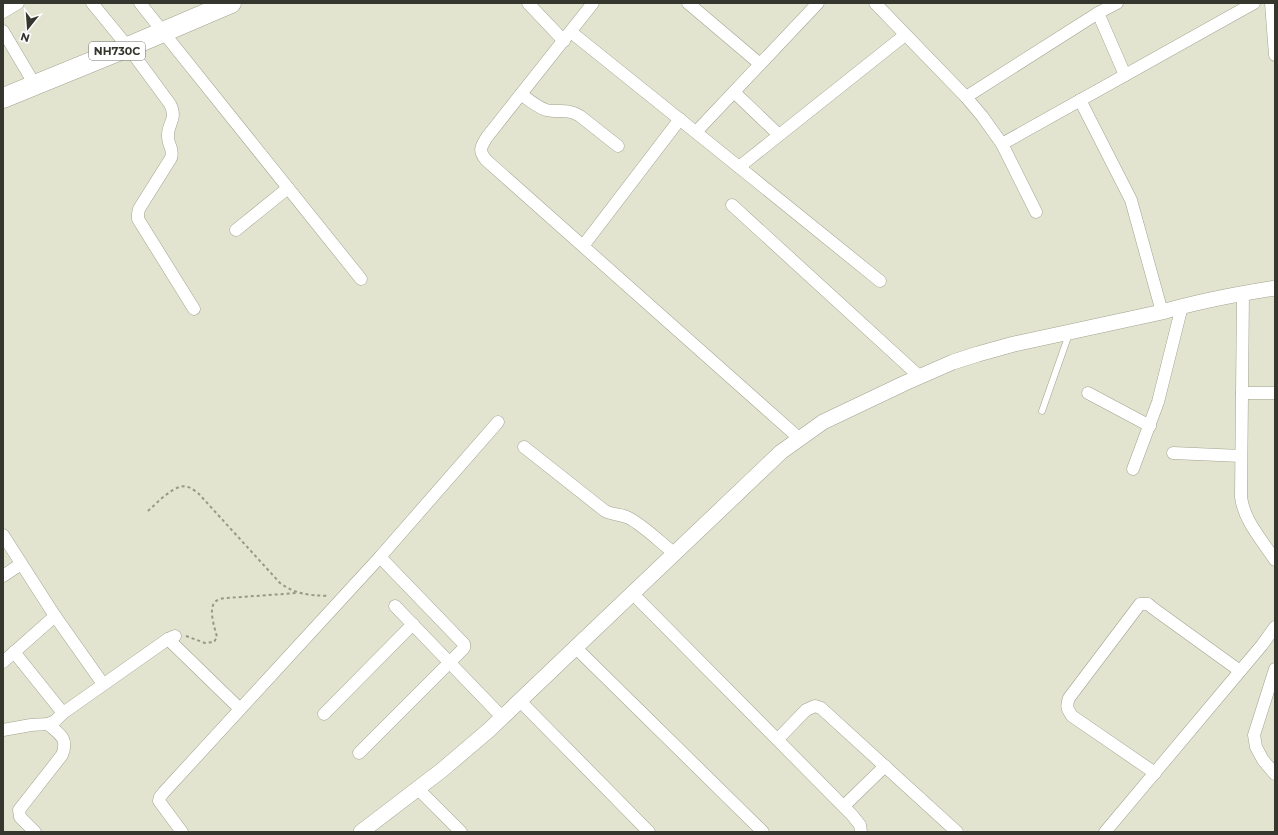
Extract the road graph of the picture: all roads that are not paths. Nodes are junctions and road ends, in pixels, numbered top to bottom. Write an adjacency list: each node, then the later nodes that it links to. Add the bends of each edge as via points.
1 (18, 3): 14 (street)
2 (92, 3): 19 (street)
3 (140, 3): 16 (street)
4 (528, 3): 18 (street)
5 (593, 3): 18 (street)
6 (688, 3): 21 (street)
7 (818, 3): 21 (street)
8 (874, 3): 17 (street)
9 (1117, 3): 13 (street)
10 (1254, 3): 22 (street)
11 (1271, 3): 20 (street)
12 (219, 5): 16 (highway, NH730C)
13 (1099, 9): 22 (street); 26 (street)
14 (3, 12)
15 (3, 31): 23 (street)
16 (163, 32): 19 (highway, NH730C); 35 (street)
17 (905, 35): 26 (street); 31 (street)
18 (567, 37): 25 (street); 29 (street)
19 (128, 47): 23 (highway, NH730C); 45 (street, via 170,104 174,116 168,137 171,158 139,209 138,219)
20 (1275, 55)
21 (760, 64): 24 (street)
22 (1125, 75): 28 (street)
23 (35, 85): 27 (highway, NH730C)
24 (734, 92): 30 (street); 31 (street)
25 (521, 94): 33 (street, via 546,110 575,113); 39 (street, via 487,137 481,147 482,154)
26 (966, 97): 32 (street)
27 (3, 98)
28 (1080, 100): 32 (street); 46 (street, via 1131,200)
29 (680, 119): 30 (street); 39 (street)
30 (696, 132): 34 (street)
31 (779, 135): 34 (street)
32 (1002, 144): 37 (street)
33 (618, 146)
34 (739, 167): 41 (street)
35 (288, 188): 38 (street); 40 (street)
36 (732, 205): 48 (street)
37 (1036, 212)
38 (236, 230)
39 (582, 246): 55 (street)
40 (362, 279)
41 (880, 281)
42 (1275, 288): 43 (street)
43 (1243, 293): 44 (street); 49 (street)
44 (1182, 306): 46 (street); 54 (street)
45 (194, 309)
46 (1162, 312): 47 (street)
47 (1069, 332): 48 (street, via 978,354); 52 (lane)
48 (919, 376): 55 (street, via 823,422)
49 (1242, 392): 51 (street); 58 (street)
50 (1088, 393): 54 (street)
51 (1275, 393)
52 (1042, 411)
53 (498, 422): 62 (street)
54 (1150, 426): 59 (street)
55 (800, 439): 61 (street, via 781,452)
56 (524, 447): 61 (street, via 605,511 632,520)
57 (1173, 454): 58 (street)
58 (1241, 456): 63 (street, via 1242,508)
59 (1133, 469)
60 (3, 535): 64 (street)
61 (674, 554): 66 (street)
62 (380, 557): 74 (street, via 464,644 464,648); 79 (street)
63 (1275, 560)
64 (21, 564): 65 (street); 68 (street)
65 (3, 576)
66 (633, 594): 71 (street); 85 (street)
67 (395, 606): 69 (street)
68 (55, 616): 72 (street); 77 (street)
69 (413, 624): 74 (street); 81 (street)
70 (1275, 627): 76 (street)
71 (576, 648): 78 (street); 97 (street)
72 (14, 652): 73 (street); 80 (street)
73 (3, 662)
74 (450, 663): 82 (street); 86 (street)
75 (1275, 669): 89 (street, via 1254,735 1256,747 1263,760)
76 (1240, 671): 88 (street); 88 (street, via 1148,604 1140,604 1067,704 1072,716)
77 (104, 684): 79 (street, via 171,637); 80 (street)
78 (520, 700): 82 (street); 96 (street)
79 (240, 709): 93 (street, via 160,797 162,806)
80 (63, 713): 83 (street)
81 (324, 714)
82 (502, 717): 90 (street)
83 (48, 724): 84 (street); 92 (street, via 63,738 65,746 62,755 19,810 20,816)
84 (3, 730)
85 (778, 739): 87 (street, via 806,710 815,706 821,708); 91 (street)
86 (358, 753)
87 (885, 766): 91 (street); 99 (street)
88 (1155, 773): 100 (street)
89 (1275, 774)
90 (418, 789): 94 (street); 95 (street)
91 (844, 806): 98 (street, via 860,825)
92 (35, 832)
93 (182, 832)
94 (361, 832)
95 (461, 832)
96 (649, 832)
97 (763, 832)
98 (861, 832)
99 (957, 832)
100 (1105, 832)

